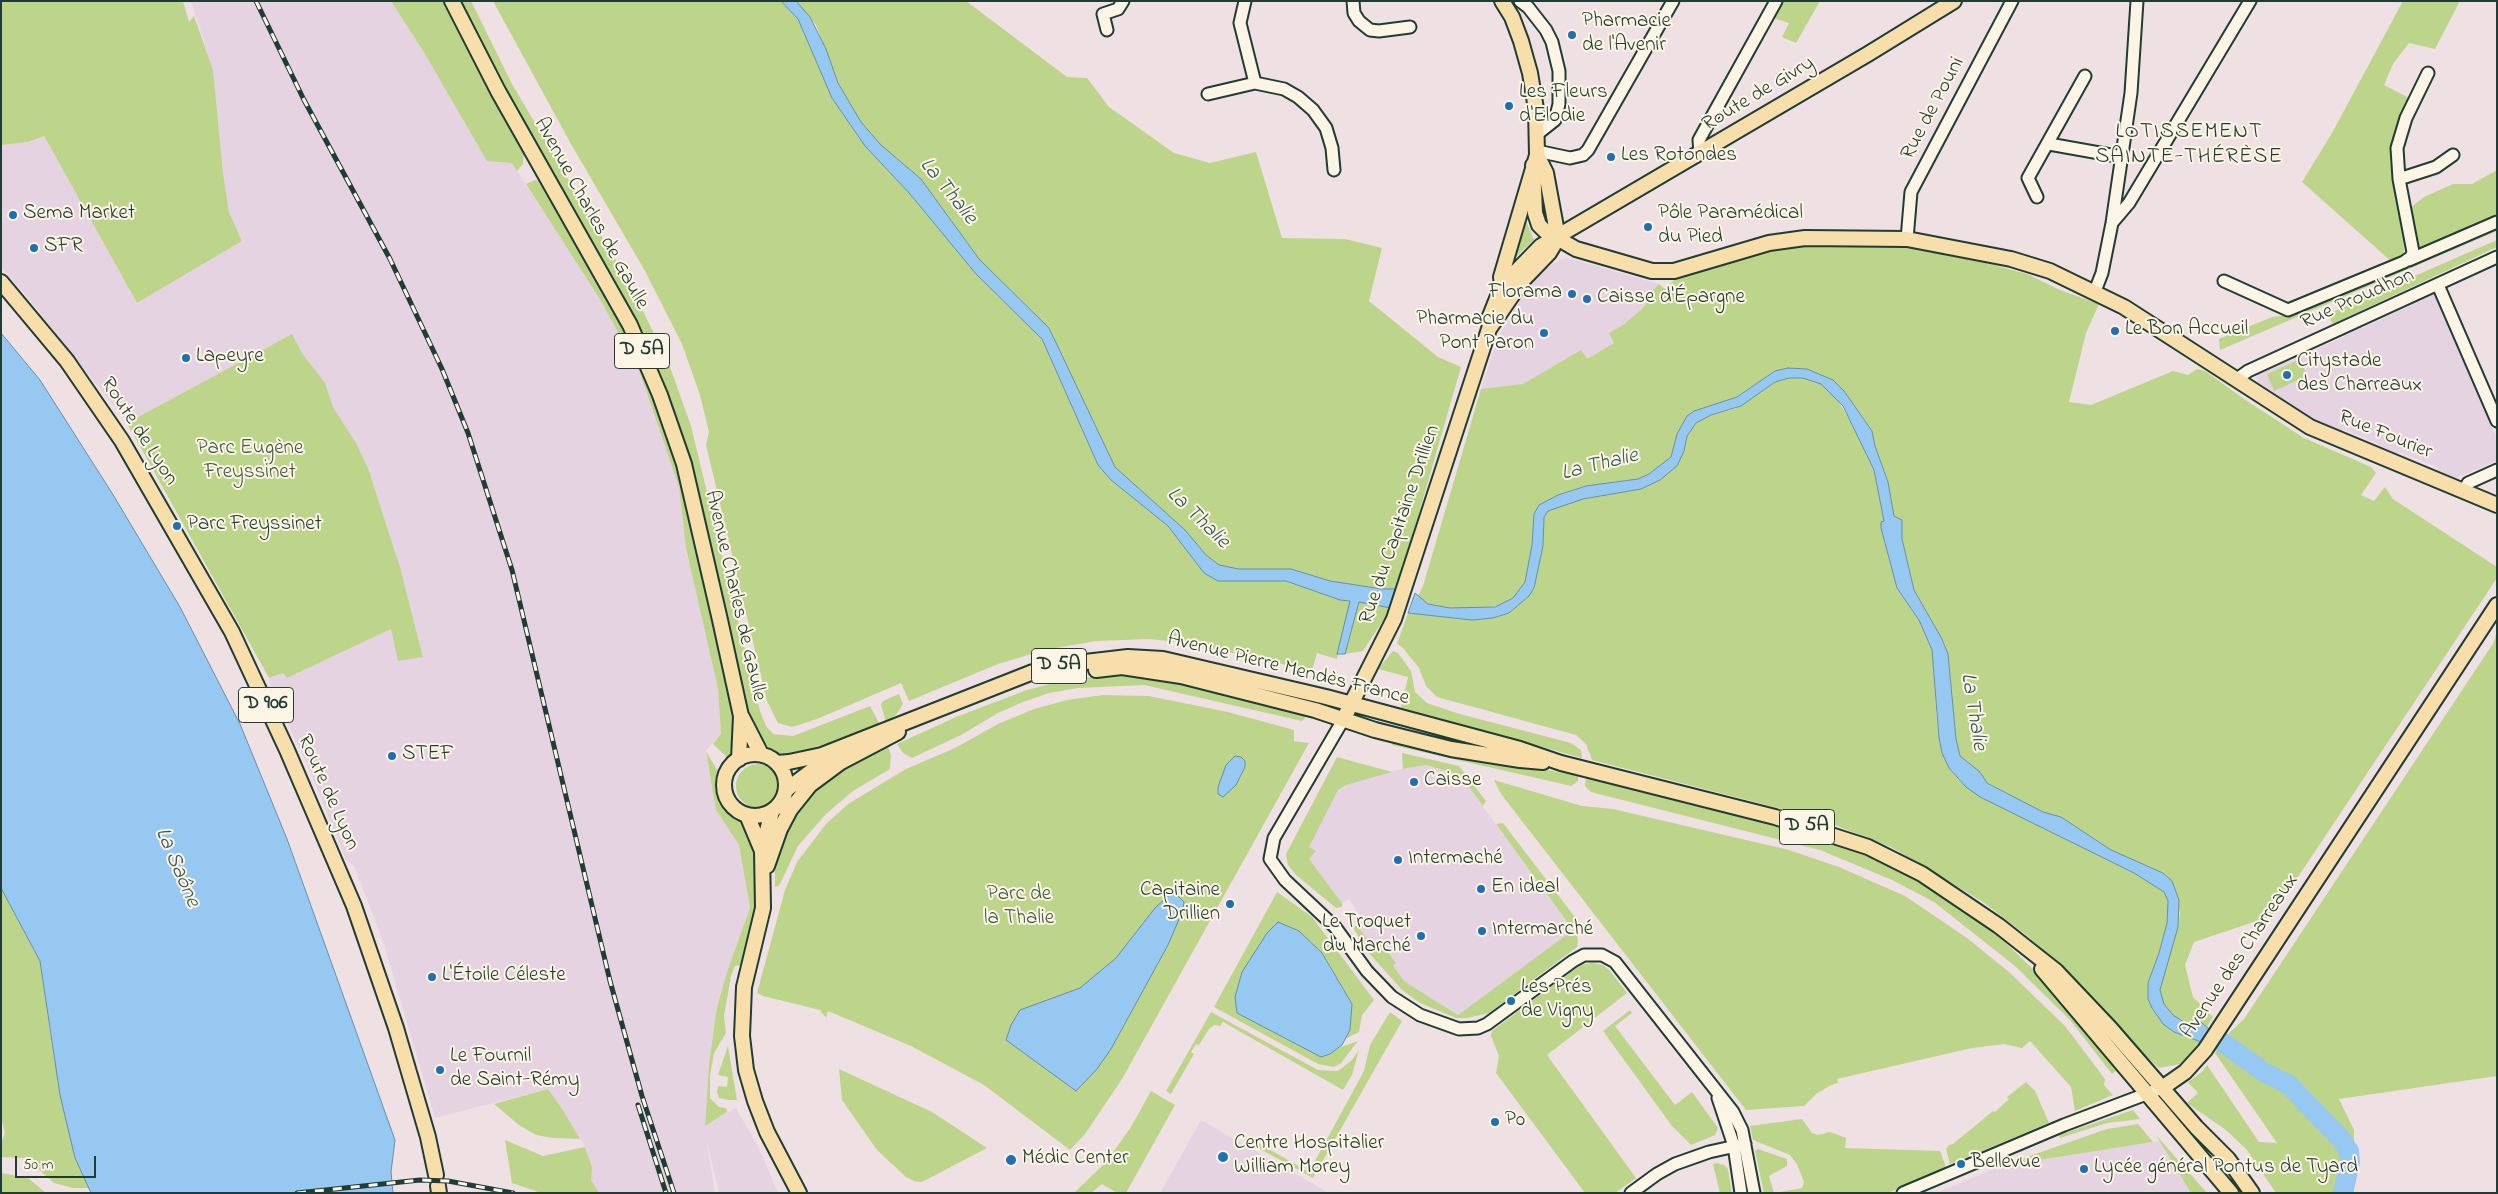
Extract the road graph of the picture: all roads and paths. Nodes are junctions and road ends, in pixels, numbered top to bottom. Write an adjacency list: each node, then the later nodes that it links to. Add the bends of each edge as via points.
1 (452, 1): 47 (main road, Avenue Charles de Gaulle / D 5A, via 498,91 626,317 660,395 684,464)
2 (1123, 1): 14 (street, via 1118,9 1103,14)
3 (1245, 1): 17 (street, via 1240,23)
4 (1353, 1): 13 (street, via 1354,14 1370,30)
5 (1502, 1): 19 (main road, via 1512,17 1530,73 1536,109)
6 (1673, 1): 24 (street, via 1588,150 1570,158)
7 (1776, 1): 21 (street, via 1699,140)
8 (1954, 1): 21 (main road, Route de Givry)
9 (2012, 1): 31 (street, Rue de Pouni, via 1911,192)
10 (2137, 1): 23 (street, via 2131,93)
11 (2250, 1): 29 (street, via 2129,203)
12 (1522, 2): 19 (street, via 1538,19 1552,42 1560,71 1559,104 1554,120)
13 (1410, 27)
14 (1107, 30)
15 (2428, 73): 26 (street, via 2400,134 2396,160)
16 (2085, 76): 20 (street)
17 (1255, 83): 18 (street); 25 (street, via 1284,89 1313,110 1326,128)
18 (1208, 94)
19 (1536, 135): 24 (main road)
20 (2049, 144): 23 (street); 27 (street, via 2028,178)
21 (1700, 153): 30 (main road, Route de Givry)
22 (2453, 155): 26 (street, via 2436,167)
23 (2122, 156): 29 (street)
24 (1536, 157): 30 (main road, via 1546,173); 37 (main road, via 1501,277)
25 (1334, 170)
26 (2399, 179): 33 (street, via 2413,252)
27 (2037, 197)
28 (2497, 222): 33 (street)
29 (2112, 223): 38 (street)
30 (1558, 238): 31 (main road, Rue Fourier, via 1576,249 1652,271 1674,271 1769,243 1805,238); 37 (main road, Route de Givry, via 1541,246); 39 (main road, via 1549,253 1522,281)
31 (1907, 239): 38 (main road, Rue Fourier, via 2011,259 2050,271)
32 (2497, 257): 36 (street, Rue Proudhon)
33 (2404, 262): 34 (street, via 2288,310)
34 (2224, 281)
35 (1, 282): 61 (main road, Route de Lyon / D 906, via 67,362 122,441 232,632 354,906 396,1028 428,1137)
36 (2438, 284): 40 (street, Rue Proudhon, via 2248,371); 41 (street)
37 (1502, 286): 39 (main road, via 1489,316)
38 (2095, 291): 40 (main road, Rue Fourier)
39 (1489, 330): 46 (main road, Rue du Capitaine Drillien, via 1394,619)
40 (2237, 379): 43 (main road, Rue Fourier, via 2310,427)
41 (2497, 421)
42 (2497, 470): 43 (street, via 2468,483)
43 (2465, 490): 44 (main road, Rue Fourier)
44 (2497, 505)
45 (2497, 605): 59 (main road, Avenue des Charreaux, via 2205,1050 2185,1072)
46 (1351, 705): 48 (main road, Rue du Capitaine Drillien); 52 (main road, Avenue Pierre Mendès France / D 5A, via 1183,662 1128,657 1033,672 822,754); 53 (main road, Avenue Pierre Mendès France / D 5A, via 1520,748)
47 (741, 716): 50 (main road, Avenue Charles de Gaulle / D 5A); 51 (main road, Avenue Charles de Gaulle / D 5A)
48 (1343, 720): 49 (main road, Avenue Pierre Mendès France / D 5A, via 1181,676 1122,667 1051,676); 53 (main road, Avenue Pierre Mendès France / D 5A, via 1451,749); 60 (street, Rue du Capitaine Drillien, via 1274,838 1270,859 1285,880 1335,926 1367,971 1392,997 1420,1015 1445,1026 1478,1028 1494,1020 1578,958 1594,954 1609,958 1622,968 1733,1112)
49 (902, 730): 54 (main road, Avenue Pierre Mendès France / D 5A, via 832,759); 58 (main road, via 841,762 810,785 780,829)
50 (761, 754): 51 (main road); 52 (main road)
51 (739, 759): 56 (main road, Avenue Pierre Mendès France, via 728,770 724,788 732,805)
52 (777, 763): 54 (main road, via 785,775)
53 (1561, 763): 59 (main road, Avenue Pierre Mendès France / D 5A, via 1775,817 1868,847 1922,874 1961,898 2056,971)
54 (786, 790): 55 (main road, Avenue Pierre Mendès France)
55 (772, 811): 56 (main road, via 760,816); 57 (main road, Avenue Pierre Mendès France)
56 (747, 815): 57 (main road, Avenue Pierre Mendès France)
57 (762, 851): 58 (main road, Avenue Pierre Mendès France)
58 (764, 873): 62 (main road, Avenue Pierre Mendès France, via 761,917 743,1000 743,1052 750,1088 762,1121)
59 (2156, 1091): 66 (street, Avenue des Charreaux, via 2064,1125); 67 (main road); 68 (main road, via 2228,1160)
60 (1740, 1145): 63 (street, via 1675,1164); 64 (street); 65 (street)
61 (437, 1185)
62 (799, 1193)
63 (1631, 1193)
64 (1741, 1193)
65 (1754, 1193)
66 (1903, 1193)
67 (2231, 1193)
68 (2252, 1193)

